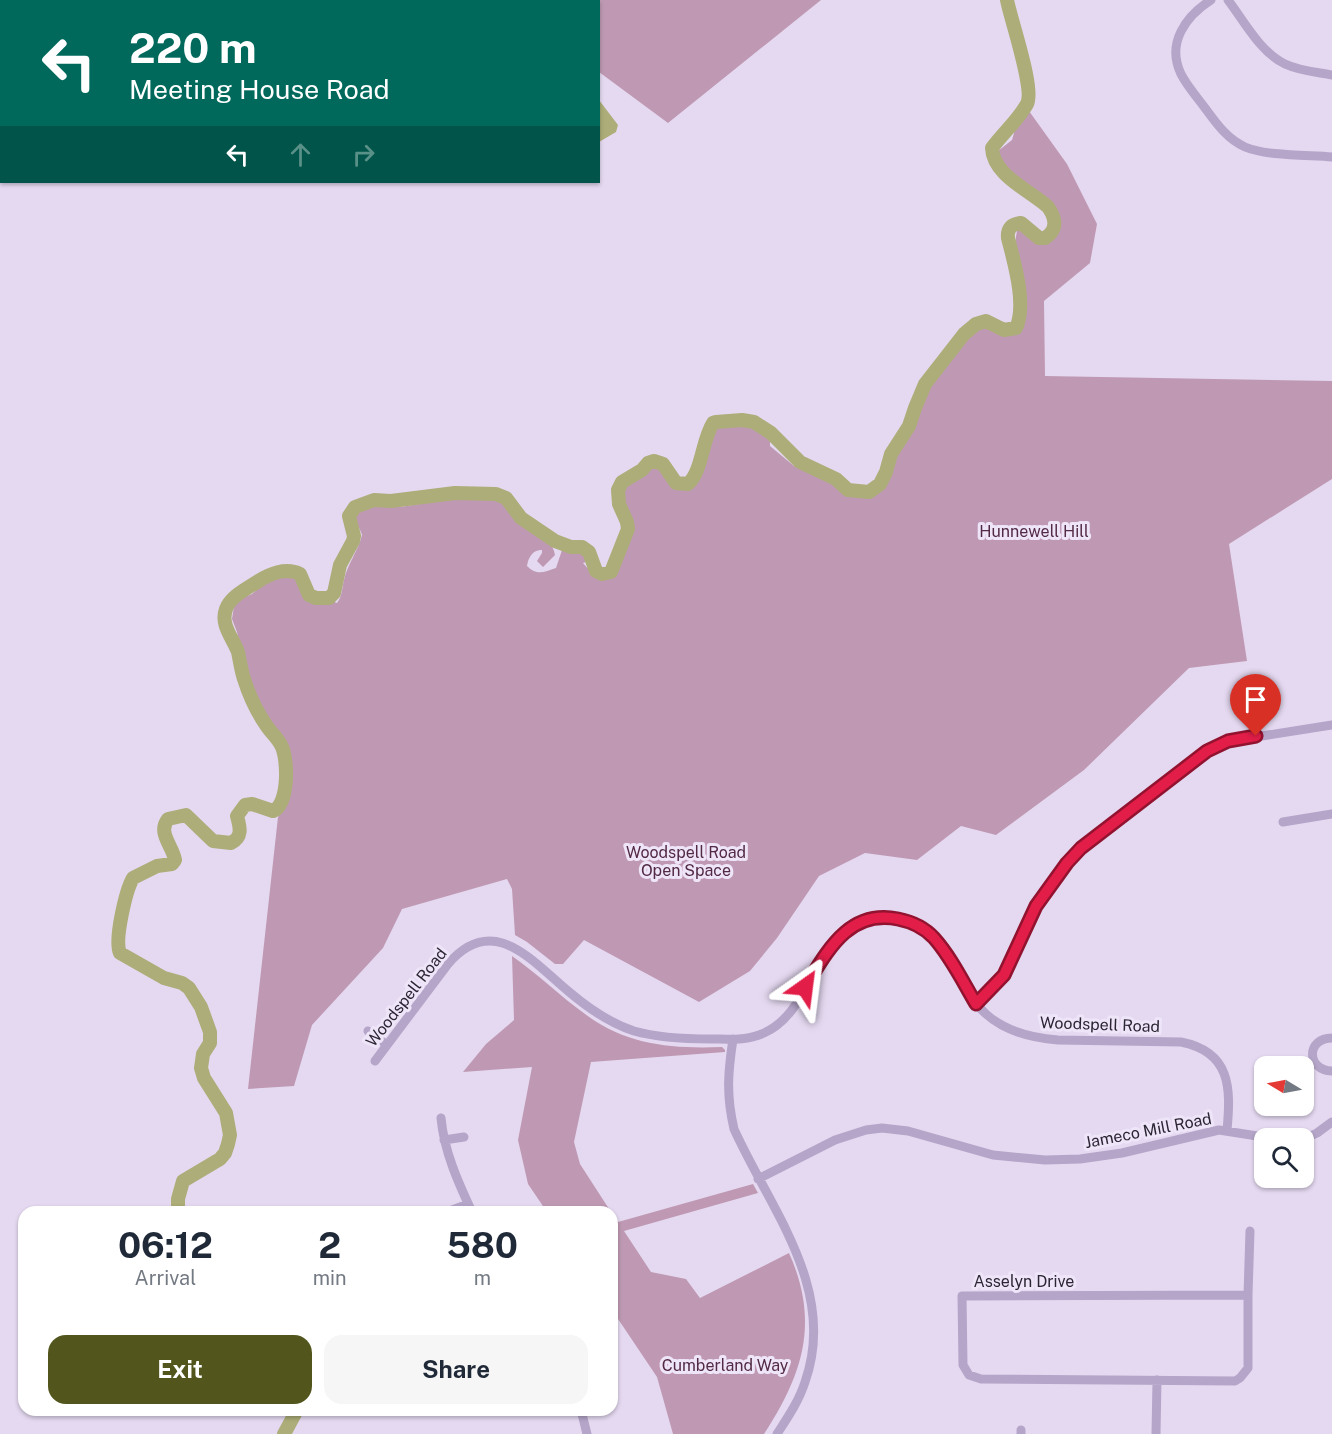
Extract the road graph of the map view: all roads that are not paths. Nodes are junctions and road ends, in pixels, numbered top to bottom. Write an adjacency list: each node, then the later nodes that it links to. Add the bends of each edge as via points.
1 (1211, 0): 4 (street, via 1182,27 1176,58 1182,75 1220,128 1251,149)
2 (1228, 0): 3 (street, via 1277,60 1302,70)
3 (1332, 75)
4 (1332, 157)
5 (1332, 725): 8 (street, via 1220,744 1081,848 1050,883 1004,975)
6 (1332, 814): 7 (street)
7 (1283, 822)
8 (976, 1004): 11 (street, Woodspell Road, via 939,945 924,929 907,920 880,918 852,927 834,942 776,1025 758,1035); 17 (street, Woodspell Road, via 1000,1024 1040,1038 1181,1042 1199,1047 1213,1057 1225,1076)
9 (368, 1031): 12 (street)
10 (1332, 1038): 14 (street, via 1318,1042 1312,1055 1320,1069)
11 (733, 1039): 12 (street, Woodspell Road, via 662,1037 625,1028 584,1005 514,946 486,941 456,955); 22 (street, via 728,1106 734,1129)
12 (387, 1045): 13 (street, Woodspell Road)
13 (375, 1061)
14 (1332, 1071)
15 (441, 1118): 21 (street)
16 (1332, 1122): 18 (street)
17 (1227, 1130): 19 (street, Jameco Mill Road); 22 (street, Jameco Mill Road, via 1097,1157 1045,1160 984,1153 908,1131 882,1128 835,1140)
18 (1314, 1134)
19 (1254, 1135)
20 (464, 1137): 21 (street)
21 (444, 1140): 23 (street)
22 (758, 1179): 29 (street, via 802,1264 814,1317 806,1381)
23 (469, 1206)
24 (1250, 1231): 25 (street, Asselyn Drive)
25 (1248, 1295): 26 (street, Asselyn Drive, via 1249,1361 1240,1378 1228,1382); 26 (street, Asselyn Drive, via 962,1296 962,1360 972,1377)
26 (1157, 1380): 30 (street)
27 (582, 1416): 28 (street)
28 (587, 1434)
29 (777, 1434)
30 (1156, 1434)

